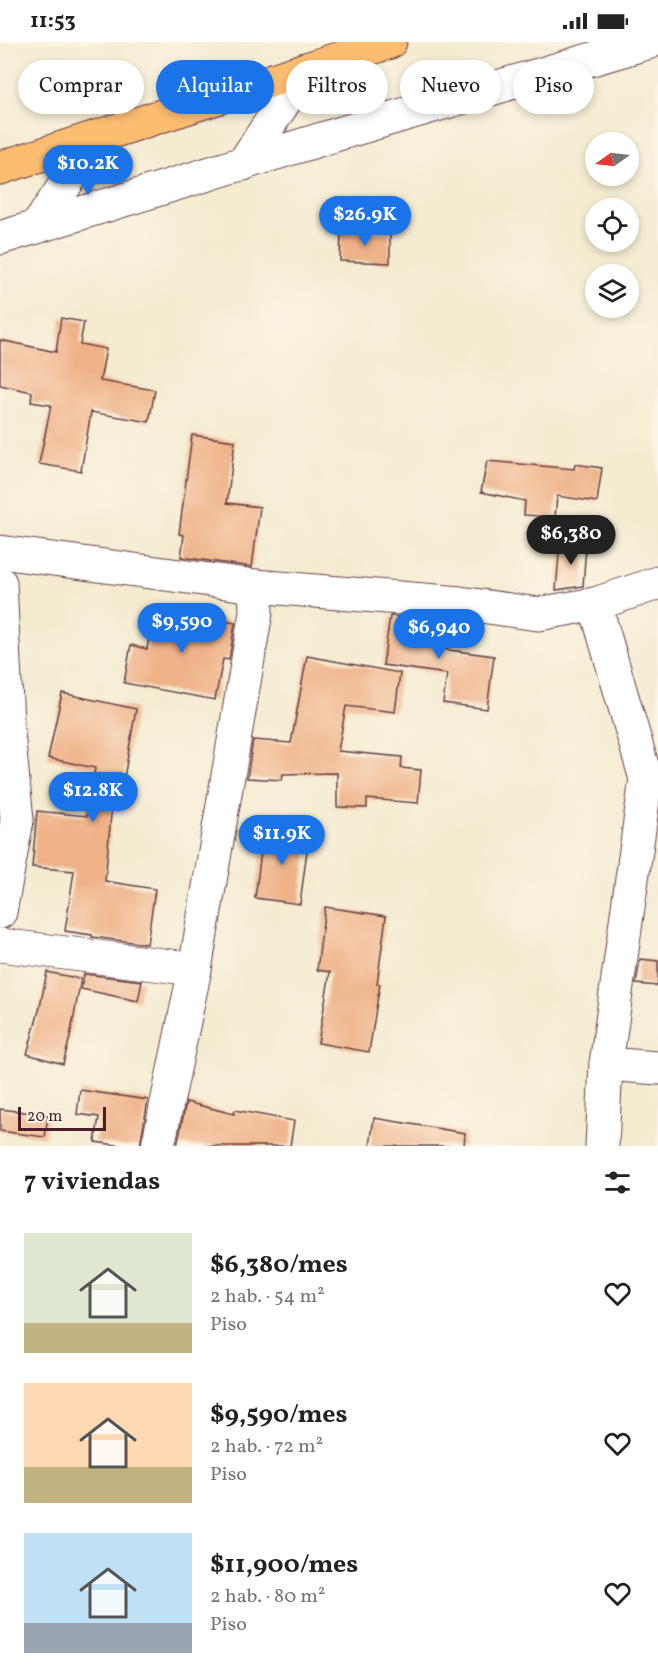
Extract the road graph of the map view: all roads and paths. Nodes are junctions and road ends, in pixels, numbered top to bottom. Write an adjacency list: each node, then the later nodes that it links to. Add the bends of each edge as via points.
1 (390, 42): 3 (main road)
2 (650, 42): 7 (street)
3 (334, 60)
4 (286, 76): 6 (main road)
5 (286, 99): 7 (street)
6 (97, 137): 8 (main road); 9 (street)
7 (243, 164): 9 (street)
8 (0, 168)
9 (37, 227): 10 (street)
10 (0, 238)
11 (0, 552): 14 (street)
12 (658, 582): 15 (street)
13 (0, 583): 16 (street, via 7,723 17,820)
14 (255, 586): 15 (street, via 460,603 538,614); 18 (street, via 256,612)
15 (595, 604): 19 (street, via 646,778)
16 (0, 912)
17 (0, 945): 18 (street)
18 (195, 969): 21 (street)
19 (606, 1064): 20 (street); 22 (street)
20 (658, 1068)
21 (158, 1146)
22 (602, 1146)

